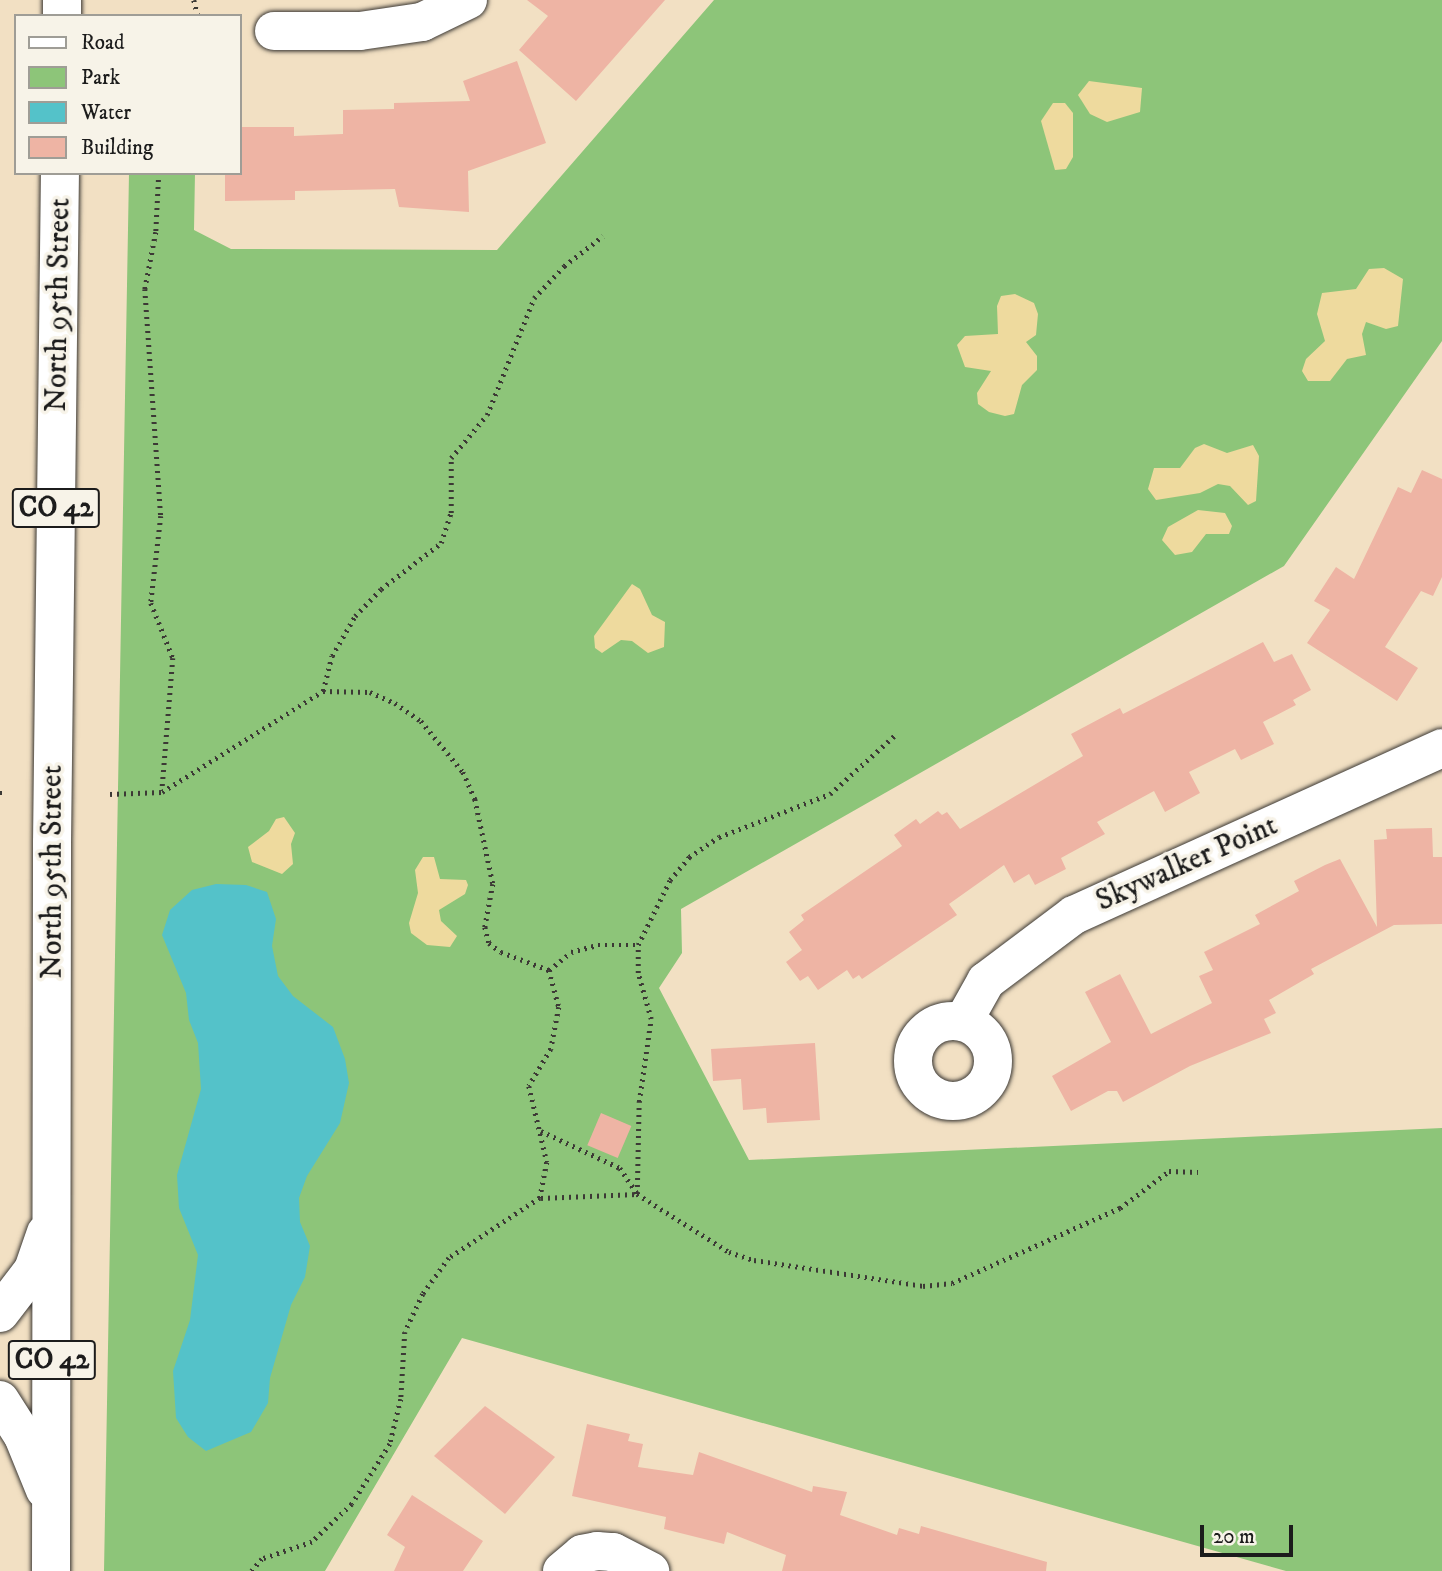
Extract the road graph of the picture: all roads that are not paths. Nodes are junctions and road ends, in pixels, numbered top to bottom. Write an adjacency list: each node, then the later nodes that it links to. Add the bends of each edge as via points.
1 (468, 0): 2 (main road, via 422,22 360,31)
2 (274, 31)
3 (60, 175): 6 (main road, North 95th Street / CO 42)
4 (1442, 748): 5 (main road, Skywalker Point, via 1074,915 986,981)
5 (963, 1022)
6 (52, 1215): 7 (main road, via 33,1269); 9 (main road, North 95th Street / CO 42)
7 (0, 1313)
8 (0, 1400): 9 (main road, via 23,1436)
9 (52, 1504): 10 (main road, North 95th Street / CO 42)
10 (51, 1571)
11 (562, 1571): 12 (main road, via 583,1554 597,1551 613,1552)
12 (650, 1571)

